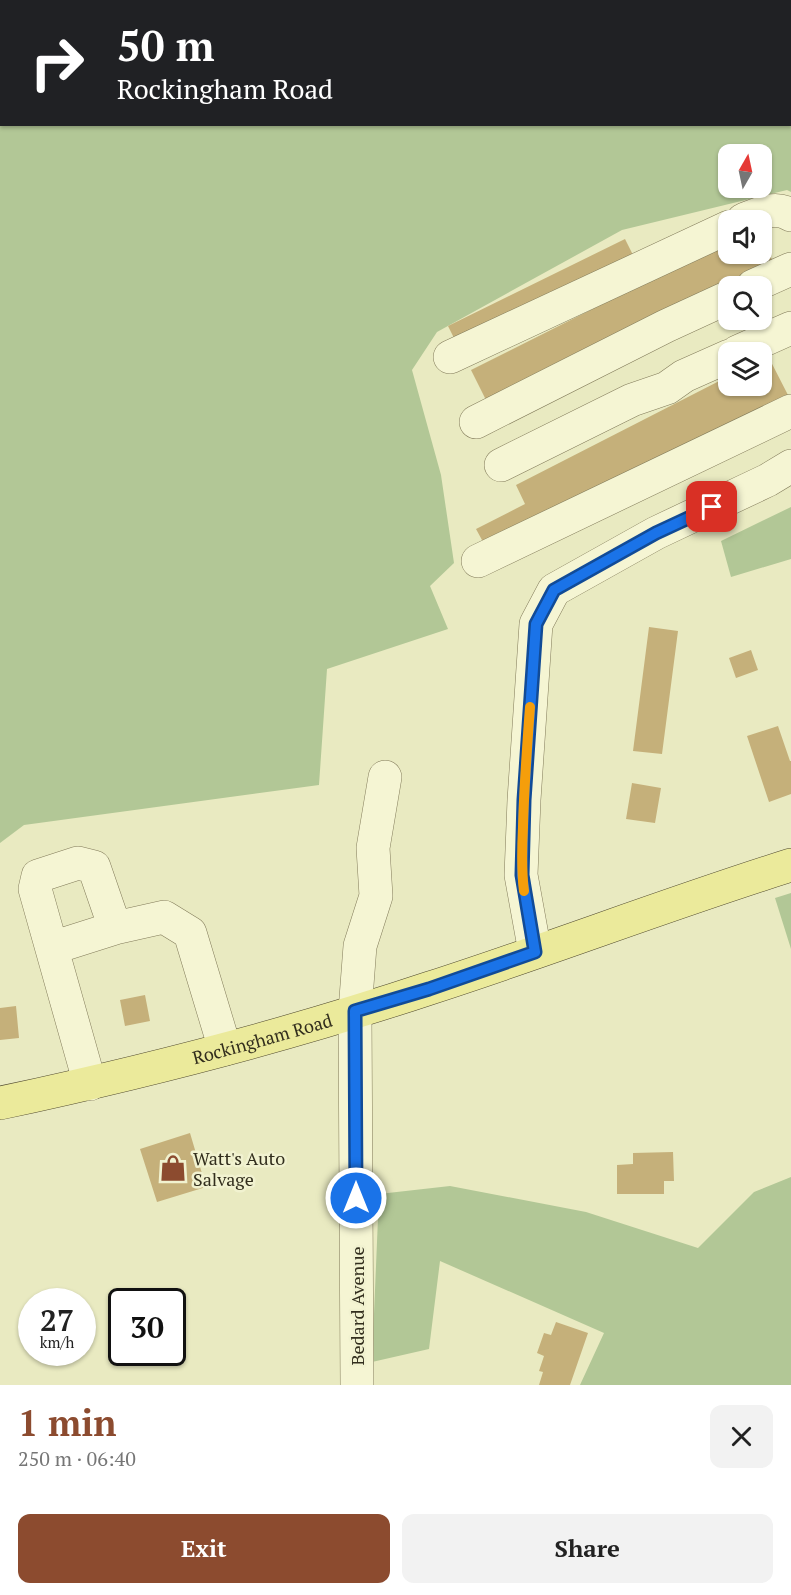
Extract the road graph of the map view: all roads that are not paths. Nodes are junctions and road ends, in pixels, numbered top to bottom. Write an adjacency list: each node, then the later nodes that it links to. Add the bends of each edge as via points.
1 (772, 211): 2 (street)
2 (791, 215)
3 (718, 232): 9 (street)
4 (791, 269): 5 (street)
5 (772, 278)
6 (718, 302): 12 (street)
7 (791, 328): 8 (street)
8 (760, 342)
9 (450, 357)
10 (718, 361): 13 (street)
11 (791, 411): 15 (street)
12 (476, 422)
13 (501, 465)
14 (791, 466): 20 (street, via 656,533 554,590 536,624 522,875)
15 (478, 561)
16 (385, 777): 21 (street, Bedard Avenue, via 373,848 376,896 360,946)
17 (791, 865): 20 (main road, Rockingham Road)
18 (115, 928): 19 (street); 19 (street, via 94,867 78,863 58,869 38,876 35,889); 22 (street, via 164,917 190,933)
19 (52, 948): 23 (street)
20 (535, 952): 21 (main road, Rockingham Road)
21 (355, 1011): 22 (main road, Rockingham Road); 25 (street, Bedard Avenue)
22 (225, 1049): 23 (main road, Rockingham Road)
23 (90, 1084): 24 (main road, Rockingham Road)
24 (0, 1103)
25 (357, 1385)

